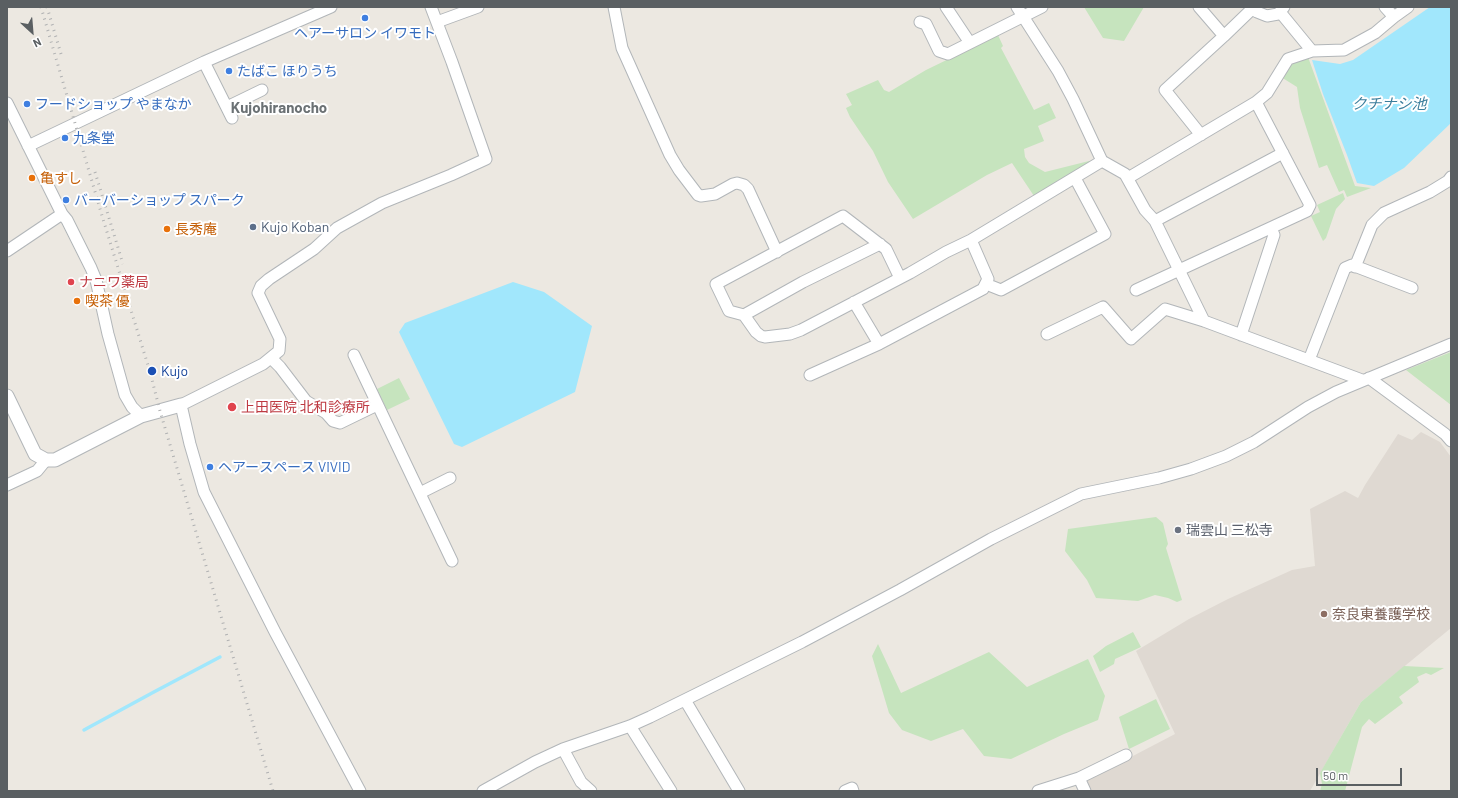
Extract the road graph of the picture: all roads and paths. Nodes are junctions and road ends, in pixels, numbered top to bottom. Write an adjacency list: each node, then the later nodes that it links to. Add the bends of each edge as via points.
1 (331, 7): 20 (street)
2 (431, 7): 15 (street)
3 (478, 7): 15 (street)
4 (614, 7): 39 (street, via 622,48 679,170 701,196 714,194 733,184 744,185)
5 (946, 7): 18 (street)
6 (1017, 7): 13 (street)
7 (1042, 7): 13 (street)
8 (1199, 7): 17 (street)
9 (1385, 7): 14 (street)
10 (1408, 7): 14 (street)
11 (1252, 8): 12 (street, via 1267,16); 17 (street)
12 (1282, 10): 19 (street)
13 (1023, 17): 18 (street); 29 (street, via 1058,71)
14 (1394, 17): 19 (street, via 1375,33 1344,50)
15 (437, 22): 54 (street, via 486,159 382,203 337,228 314,249 261,286 258,293 280,339 279,351)
16 (920, 22): 18 (street, via 926,24 940,51 948,54)
17 (1224, 36): 26 (street, via 1165,90)
18 (970, 43)
19 (1312, 51): 22 (street, via 1288,60 1267,93)
20 (204, 62): 24 (street); 27 (street)
21 (262, 90): 24 (street)
22 (1256, 102): 26 (street); 28 (street)
23 (7, 103): 27 (street)
24 (227, 107): 25 (street)
25 (232, 118)
26 (1201, 135): 32 (street)
27 (28, 146): 33 (street)
28 (1283, 153): 34 (street); 35 (street, via 1310,205 1307,211)
29 (1102, 161): 31 (street); 32 (street)
30 (1451, 177): 40 (street, via 1430,192 1384,213 1372,225)
31 (1075, 178): 36 (street); 43 (street, via 1105,234 1001,290)
32 (1128, 178): 34 (street, via 1145,210)
33 (62, 214): 38 (street); 61 (street, via 96,280 125,395)
34 (1155, 221): 41 (street)
35 (1270, 228): 41 (street); 50 (street, via 1274,235)
36 (971, 240): 42 (street); 43 (street, via 988,279)
37 (880, 244): 39 (street, via 843,216); 42 (street, via 886,249); 47 (street)
38 (7, 251)
39 (777, 252): 47 (street, via 716,284 729,311)
40 (1355, 267): 44 (street); 55 (street, via 1352,265 1345,268)
41 (1179, 271): 45 (street); 48 (street)
42 (900, 278): 46 (street)
43 (986, 284): 51 (street, via 983,289)
44 (1412, 288)
45 (1136, 290)
46 (854, 302): 47 (street, via 790,334 765,337 756,332); 51 (street)
47 (744, 315)
48 (1204, 321): 49 (street, via 1165,309 1131,339 1103,307); 50 (street)
49 (1047, 334)
50 (1241, 335): 55 (street)
51 (879, 344): 56 (street)
52 (1451, 344): 57 (street)
53 (354, 355): 60 (street)
54 (271, 358): 59 (street); 60 (street, via 306,401 326,413 333,421 340,423)
55 (1308, 360): 57 (street)
56 (810, 375)
57 (1366, 379): 62 (street); 68 (street, via 1308,407 1254,442 1226,456 1159,478 1081,494 984,543 802,642)
58 (7, 396): 63 (street, via 35,454)
59 (181, 405): 61 (street); 73 (street, via 204,492)
60 (377, 405): 66 (street)
61 (141, 416): 63 (street, via 55,460)
62 (1449, 435)
63 (46, 460): 65 (street, via 37,471)
64 (450, 478): 66 (street)
65 (7, 485)
66 (420, 493): 67 (street)
67 (452, 561)
68 (685, 700): 69 (street); 77 (street)
69 (630, 726): 70 (street); 76 (street)
70 (563, 749): 74 (street); 75 (street, via 581,782)
71 (1126, 755): 72 (street)
72 (1079, 778): 80 (street); 81 (street)
73 (360, 791)
74 (483, 791)
75 (591, 791)
76 (671, 791)
77 (738, 791)
78 (845, 791): 79 (street, via 852,788)
79 (853, 791)
80 (1038, 791)
81 (1085, 791)

